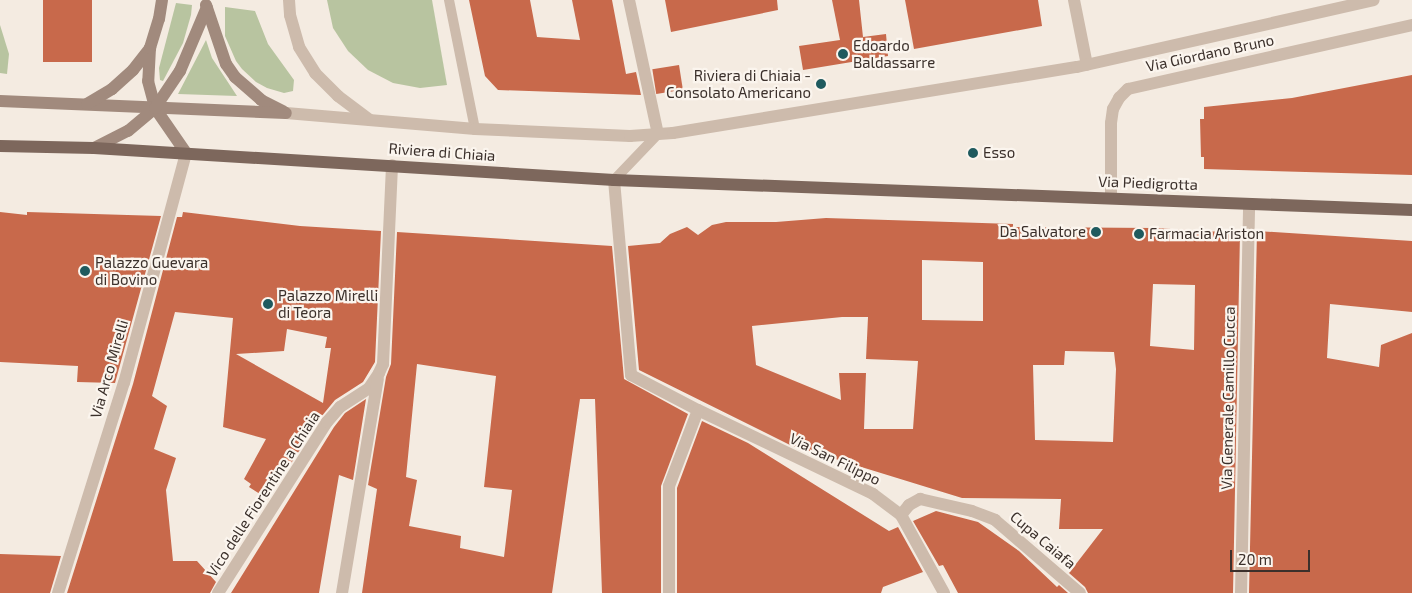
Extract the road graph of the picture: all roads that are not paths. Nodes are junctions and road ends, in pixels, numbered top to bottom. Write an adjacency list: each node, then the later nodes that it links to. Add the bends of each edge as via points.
1 (162, 0): 9 (street, via 160,19)
2 (289, 0): 15 (street, via 299,47 315,74)
3 (449, 0): 16 (lane)
4 (630, 0): 17 (street)
5 (1074, 0): 10 (street)
6 (1374, 0): 10 (street)
7 (206, 4): 13 (street, via 180,71); 14 (street, via 226,64 235,77 261,100)
8 (1412, 25): 24 (street, Via Giordano Bruno, via 1128,89 1113,109)
9 (150, 48): 12 (street, via 112,89); 13 (street, via 148,81)
10 (1087, 65): 17 (street)
11 (0, 101): 12 (street)
12 (87, 104): 13 (street)
13 (156, 108): 14 (street); 19 (street, via 128,131); 20 (street)
14 (286, 113): 15 (street)
15 (370, 120): 16 (street)
16 (475, 129): 17 (street, via 630,136)
17 (658, 134): 22 (lane)
18 (0, 146): 19 (main road, Riviera di Chiaia)
19 (94, 148): 20 (main road, Riviera di Chiaia)
20 (186, 153): 21 (main road, Riviera di Chiaia); 30 (street, Via Arco Mirelli, via 124,383)
21 (392, 165): 22 (main road, Riviera di Chiaia); 27 (street)
22 (614, 180): 23 (main road, Riviera di Chiaia); 28 (street, Via San Filippo, via 630,372 642,382)
23 (882, 189): 24 (main road, Via Piedigrotta)
24 (1111, 198): 25 (main road, Via Piedigrotta)
25 (1249, 204): 26 (main road, Via Piedigrotta); 36 (street, Via Generale Camillo Cucca)
26 (1412, 210)
27 (380, 372): 31 (street, Vico delle Fiorentine a Chiaia, via 369,388 340,407 327,422); 32 (street)
28 (698, 410): 29 (street, Via San Filippo, via 873,494); 33 (street, via 669,486)
29 (901, 515): 34 (street, Via San Filippo); 35 (street, Cupa Caiafa, via 908,505 920,499 995,520)
30 (58, 593)
31 (218, 593)
32 (342, 593)
33 (669, 593)
34 (944, 593)
35 (1080, 593)
36 (1241, 593)

